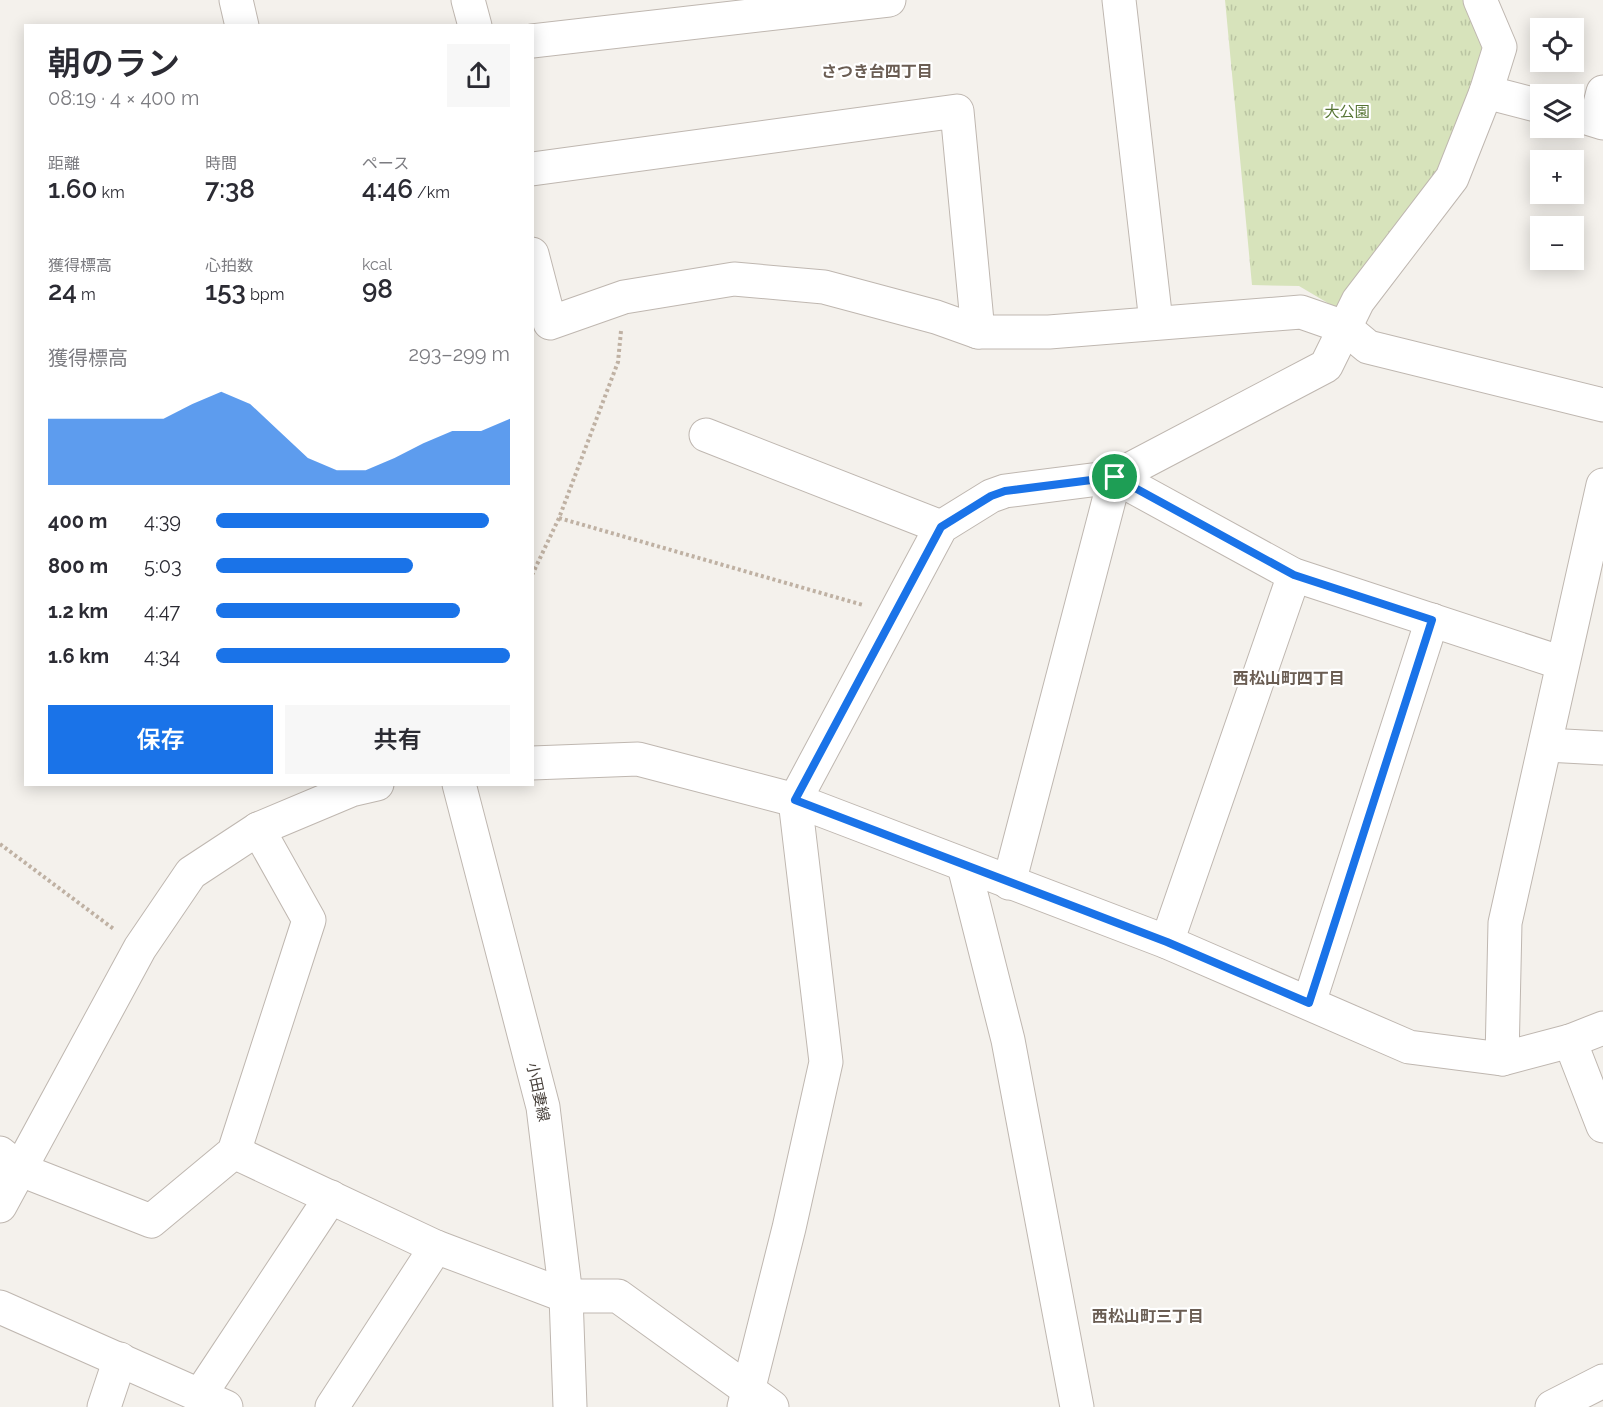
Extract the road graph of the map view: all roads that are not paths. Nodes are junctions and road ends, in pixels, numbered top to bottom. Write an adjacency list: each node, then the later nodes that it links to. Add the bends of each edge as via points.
1 (236, 0): 6 (street)
2 (468, 0): 7 (street)
3 (889, 0): 8 (street)
4 (1119, 0): 13 (street)
5 (1480, 0): 9 (street, via 1500,47)
6 (242, 24)
7 (474, 24)
8 (534, 41)
9 (1486, 92): 10 (street); 14 (street, via 1452,178 1358,301)
10 (1530, 103)
11 (534, 169): 15 (street, via 957,111)
12 (534, 262): 15 (street, via 550,323 624,297 734,279 824,287)
13 (1156, 322): 14 (street, via 1301,312); 15 (street, via 1049,332)
14 (1344, 327): 16 (street, via 1368,347); 18 (street, via 1326,366)
15 (978, 332)
16 (1603, 405)
17 (706, 435): 20 (street)
18 (1115, 477): 20 (street, via 1005,491); 21 (street); 32 (street)
19 (1603, 485): 23 (street)
20 (941, 527): 29 (street)
21 (1294, 575): 22 (street); 33 (street)
22 (1432, 620): 23 (street); 34 (street)
23 (1562, 663): 24 (street)
24 (1546, 745): 25 (street); 37 (street, via 1505,923)
25 (1603, 748)
26 (534, 763): 29 (street, via 638,759)
27 (368, 786): 30 (street)
28 (460, 786): 44 (street, 小田妻線, via 543,1107)
29 (795, 800): 31 (street); 49 (street, via 826,1062)
30 (258, 829): 39 (street, via 309,920); 40 (street, via 190,873)
31 (964, 866): 32 (street); 53 (street, via 1008,1040)
32 (1009, 883): 33 (street)
33 (1167, 942): 34 (street)
34 (1309, 1003): 37 (street, via 1409,1047)
35 (1603, 1028): 36 (street)
36 (1570, 1041): 37 (street); 38 (street)
37 (1502, 1059)
38 (1603, 1126)
39 (234, 1152): 40 (street, via 151,1221); 41 (street)
40 (10, 1162): 42 (street)
41 (331, 1197): 43 (street); 48 (street)
42 (0, 1206)
43 (436, 1247): 44 (street); 51 (street)
44 (566, 1296): 49 (street, via 618,1296); 52 (street, 小田妻線)
45 (0, 1307): 46 (street)
46 (120, 1359): 48 (street); 50 (street)
47 (1603, 1381): 54 (street)
48 (213, 1401)
49 (754, 1402)
50 (104, 1407)
51 (332, 1407)
52 (570, 1407)
53 (1077, 1407)
54 (1552, 1407)

